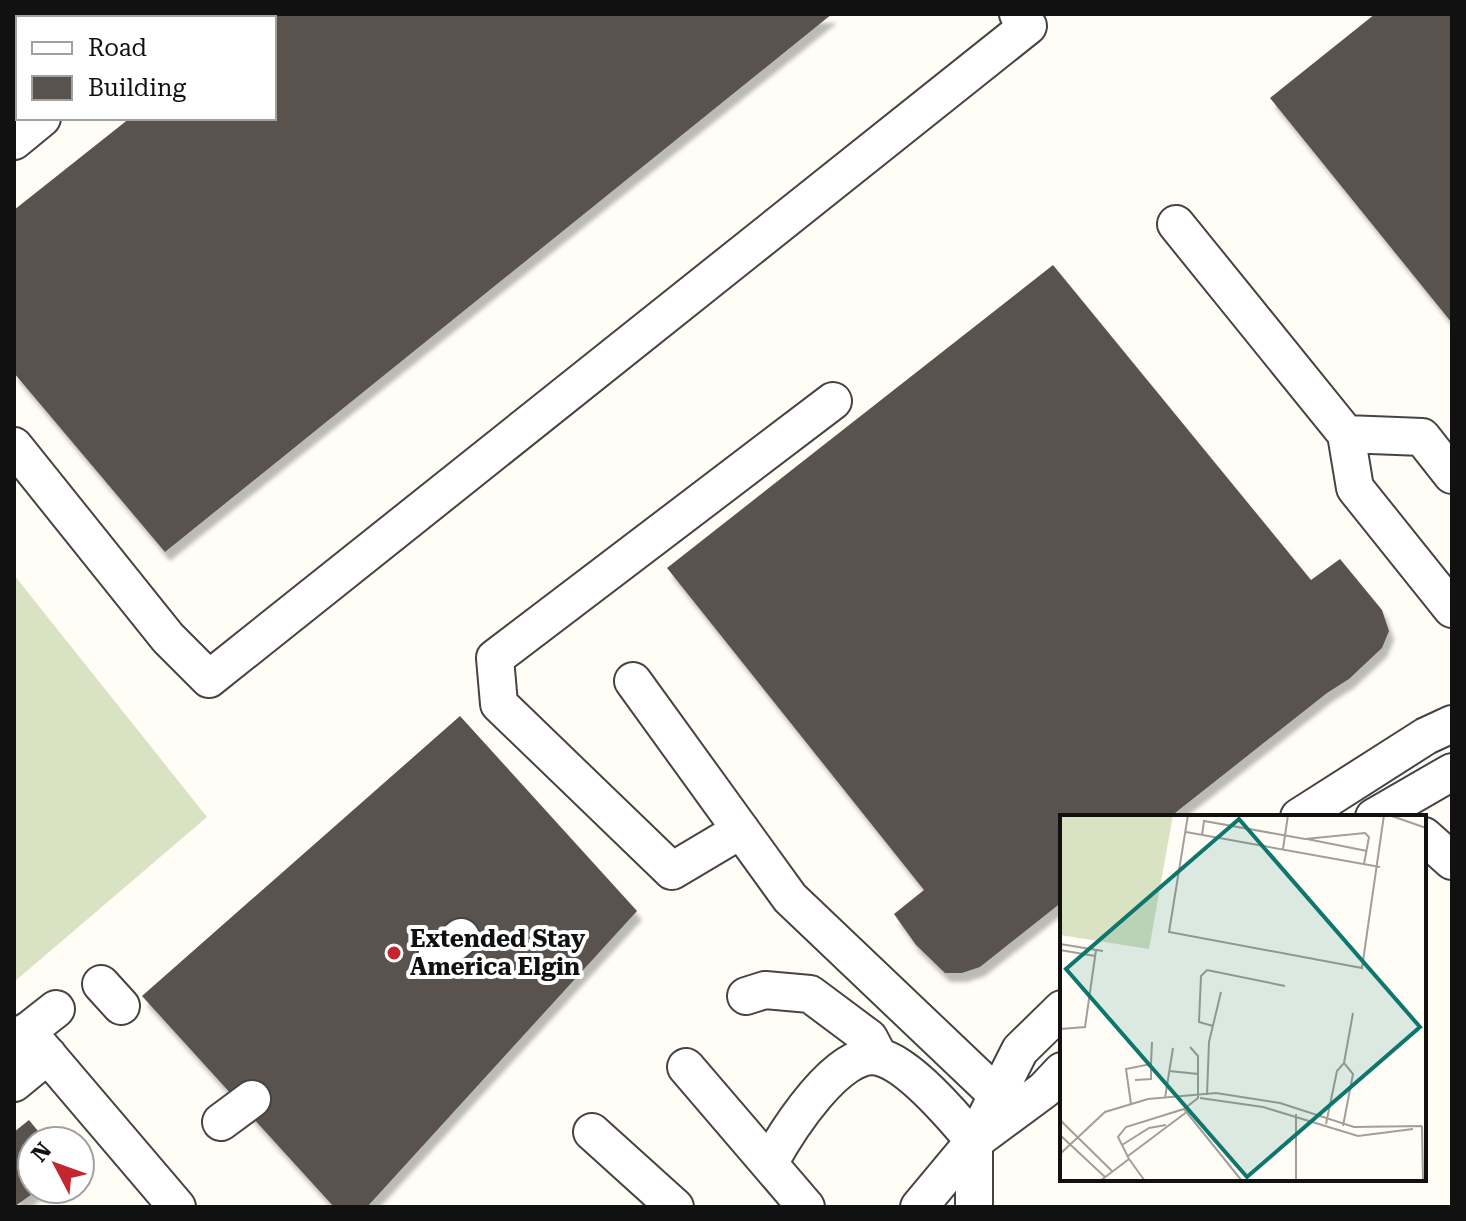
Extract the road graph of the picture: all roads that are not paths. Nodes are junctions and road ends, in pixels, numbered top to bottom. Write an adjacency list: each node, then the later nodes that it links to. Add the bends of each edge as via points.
1 (1018, 14): 7 (street, via 1028,26 209,679 168,638)
2 (40, 120): 3 (street)
3 (14, 141)
4 (1176, 224): 6 (street)
5 (833, 401): 16 (street, via 495,658 499,704 672,871)
6 (1346, 434): 8 (street, via 1422,437); 9 (street, via 1355,488)
7 (14, 446)
8 (1452, 475)
9 (1452, 609)
10 (633, 681): 16 (street)
11 (1452, 724): 13 (street)
12 (1452, 772): 14 (street)
13 (1358, 780): 14 (street); 15 (street)
14 (1389, 814)
15 (1302, 815)
16 (741, 830): 27 (street, via 790,898)
17 (1426, 838): 18 (street)
18 (1452, 861)
19 (746, 996): 23 (street, via 765,990 810,994 869,1038)
20 (56, 1009): 22 (street)
21 (1060, 1011): 27 (street, via 1020,1050)
22 (29, 1042): 26 (street); 33 (street)
23 (879, 1057): 31 (street, via 940,1100); 32 (street, via 859,1057 836,1073 788,1128)
24 (686, 1067): 32 (street)
25 (1060, 1073): 31 (street)
26 (14, 1083)
27 (997, 1095): 31 (street)
28 (252, 1099): 29 (street)
29 (221, 1122)
30 (592, 1132): 34 (street)
31 (974, 1141): 36 (street); 37 (street)
32 (770, 1162): 35 (street)
33 (177, 1207)
34 (675, 1207)
35 (806, 1207)
36 (919, 1207)
37 (974, 1207)

